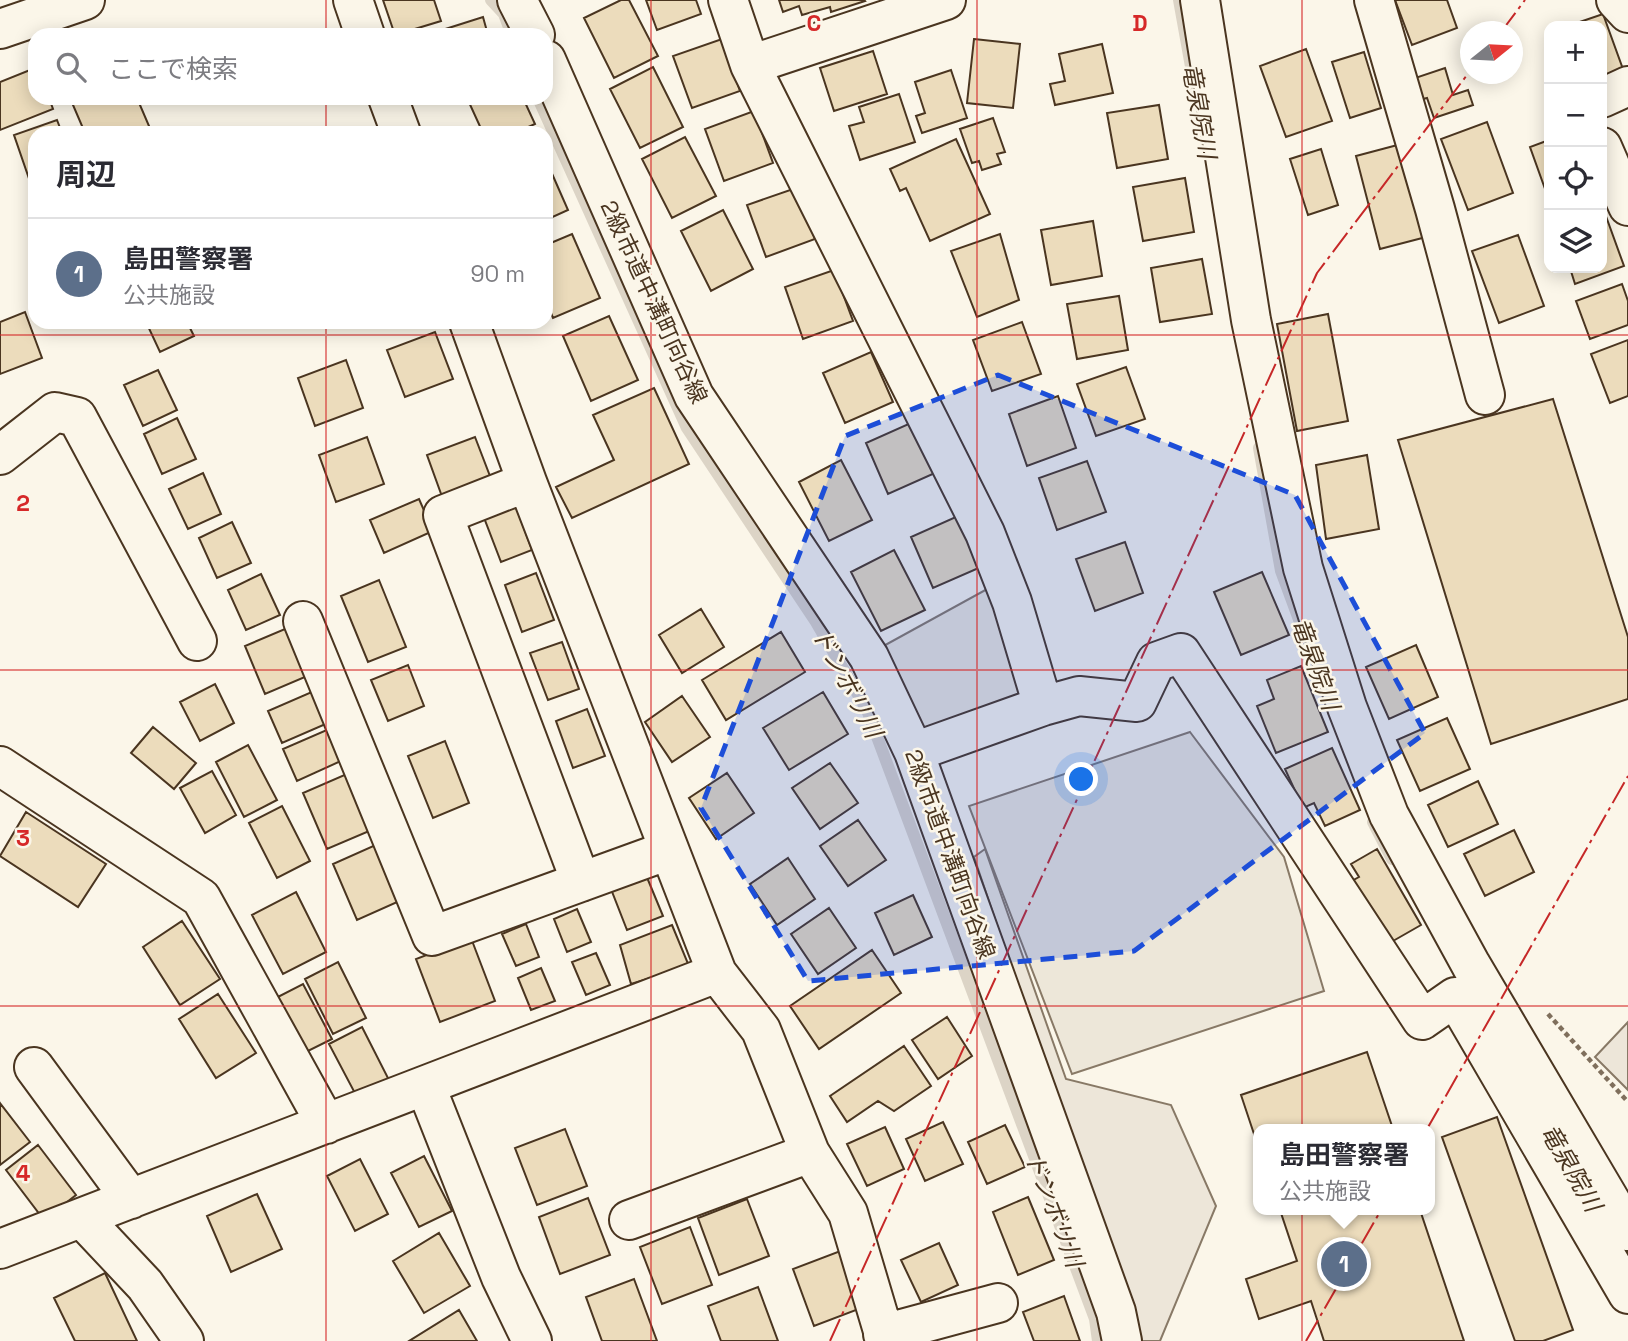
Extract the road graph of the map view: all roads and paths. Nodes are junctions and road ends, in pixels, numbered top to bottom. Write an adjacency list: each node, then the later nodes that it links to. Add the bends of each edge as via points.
1 (85, 0): 12 (street)
2 (353, 0): 10 (street)
3 (517, 0): 11 (street)
4 (728, 0): 13 (street)
5 (946, 0): 13 (street)
6 (1200, 0): 40 (street, via 1254,333 1303,568 1347,707 1389,815 1471,965)
7 (1374, 0): 22 (street)
8 (1616, 0): 9 (street)
9 (1628, 13)
10 (363, 28)
11 (531, 28)
12 (0, 29)
13 (750, 65): 27 (street, via 985,533 1012,602)
14 (553, 76): 28 (street, 2級市道中溝町向谷線, via 694,397 869,657)
15 (1628, 86): 16 (street)
16 (1607, 95)
17 (391, 105): 18 (street)
18 (398, 126)
19 (1607, 158): 20 (street)
20 (1628, 206)
21 (472, 329): 24 (street)
22 (1485, 395)
23 (0, 455): 26 (street, via 55,412 77,417)
24 (527, 482): 30 (street); 31 (street, via 443,515)
25 (303, 621): 31 (street, via 432,936)
26 (197, 641)
27 (1043, 706): 28 (street); 42 (street, via 1079,696 1137,702 1156,662 1181,653 1422,1020 1455,997)
28 (914, 752): 47 (street, 2級市道中溝町向谷線, via 1116,1311)
29 (0, 766): 35 (street, via 201,898)
30 (669, 850): 31 (street); 32 (street)
31 (581, 882)
32 (717, 973): 34 (street); 36 (street, via 761,1030)
33 (34, 1067): 37 (street)
34 (426, 1087): 35 (street); 46 (street, via 501,1277)
35 (326, 1124): 37 (street)
36 (810, 1153): 39 (street); 44 (street, via 848,1213)
37 (131, 1199): 38 (street)
38 (82, 1218): 41 (street); 45 (street, via 145,1284)
39 (629, 1220)
40 (1628, 1231)
41 (0, 1249)
42 (1628, 1294)
43 (998, 1303): 44 (street)
44 (885, 1337)
45 (184, 1341)
46 (532, 1341)
47 (1122, 1341)

